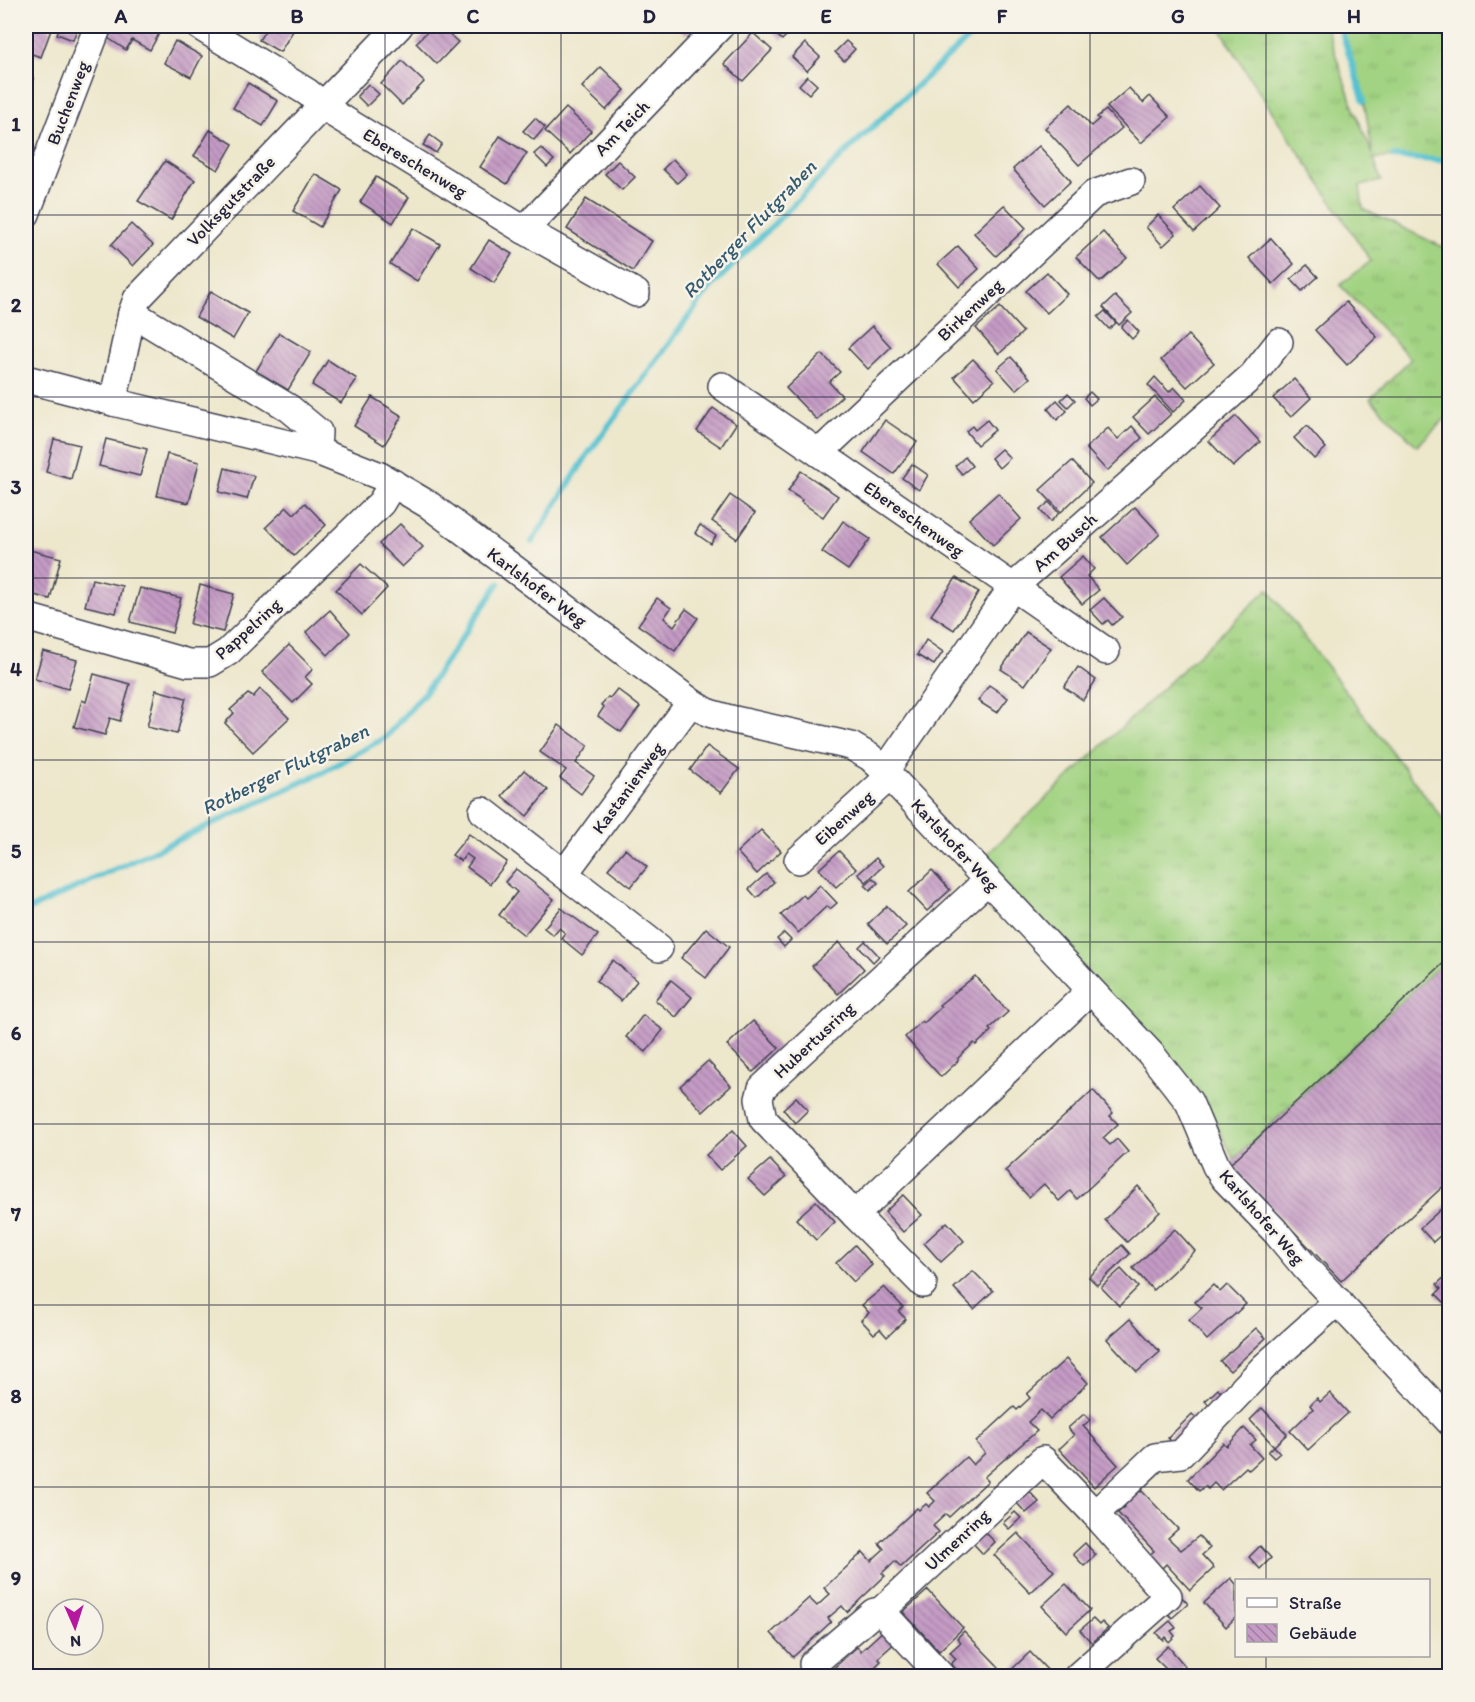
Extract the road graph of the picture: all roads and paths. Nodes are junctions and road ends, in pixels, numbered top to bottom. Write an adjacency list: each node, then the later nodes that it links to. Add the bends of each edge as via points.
1 (98, 26): 7 (street, Buchenweg)
2 (198, 26): 5 (street, Ebereschenweg)
3 (399, 26): 5 (street, Volksgutstraße)
4 (720, 26): 8 (street, Am Teich)
5 (323, 105): 8 (street, Ebereschenweg); 10 (street, Volksgutstraße, via 137,299)
6 (1131, 181): 16 (street, Birkenweg, via 1094,194)
7 (26, 214)
8 (524, 230): 9 (street, Ebereschenweg)
9 (636, 293)
10 (132, 312): 14 (street, Volksgutstraße); 15 (street, via 289,408 318,432)
11 (1279, 342): 18 (street, Am Busch, via 1253,375)
12 (26, 379): 14 (street, Karlshofer Weg)
13 (722, 386): 16 (street, Ebereschenweg)
14 (113, 402): 15 (street, Karlshofer Weg)
15 (317, 451): 17 (street, Karlshofer Weg)
16 (819, 453): 18 (street, Ebereschenweg)
17 (393, 483): 19 (street, Pappelring, via 381,503 228,652 210,663 188,663); 21 (street, Karlshofer Weg, via 429,505)
18 (1012, 588): 20 (street, Ebereschenweg); 22 (street, Am Busch)
19 (26, 617)
20 (1106, 651)
21 (691, 702): 22 (street, Karlshofer Weg, via 730,719 851,746); 25 (street, Kastanienweg)
22 (887, 773): 24 (street, Eibenweg); 26 (street, Karlshofer Weg)
23 (483, 811): 25 (street)
24 (798, 860)
25 (564, 874): 27 (street)
26 (987, 880): 28 (street, Karlshofer Weg); 29 (street, Hubertusring, via 762,1088 759,1100 763,1119)
27 (658, 948)
28 (1090, 991): 29 (street); 31 (street, Karlshofer Weg, via 1151,1054 1189,1101 1224,1178)
29 (855, 1215): 30 (street, Hubertusring)
30 (923, 1284)
31 (1338, 1301): 32 (street, Karlshofer Weg); 33 (street, via 1264,1367 1181,1454 1155,1457)
32 (1449, 1422)
33 (1095, 1514): 34 (street, Ulmenring, via 1043,1460); 37 (street, Ulmenring, via 1168,1596)
34 (881, 1611): 35 (street, via 874,1612); 36 (street)
35 (813, 1664)
36 (941, 1677)
37 (1078, 1677)

